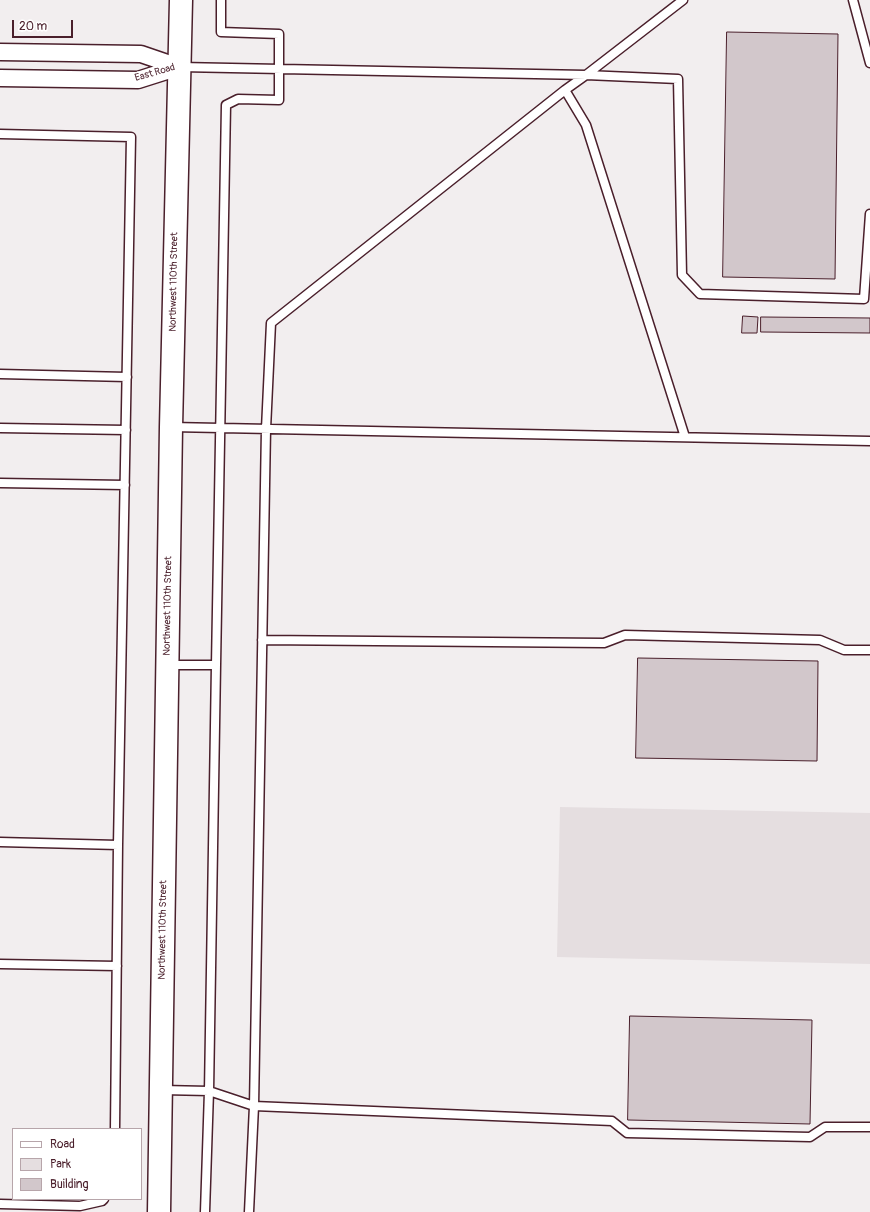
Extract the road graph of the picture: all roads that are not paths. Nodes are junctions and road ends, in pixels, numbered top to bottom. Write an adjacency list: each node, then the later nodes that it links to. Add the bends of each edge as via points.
1 (181, 0): 7 (street, Northwest 110th Street)
2 (221, 0): 8 (lane, via 221,32 279,34)
3 (683, 0): 9 (lane)
4 (853, 0): 6 (lane)
5 (0, 52): 7 (street, East Road, via 140,54)
6 (870, 64)
7 (179, 67): 8 (lane); 10 (street, East Road, via 138,80); 16 (street, Northwest 110th Street)
8 (280, 70): 9 (lane); 18 (lane, via 279,100 238,99 226,106)
9 (586, 75): 11 (lane); 13 (lane, via 678,79 682,275 700,294 864,299)
10 (0, 78)
11 (565, 90): 19 (lane, via 271,323); 21 (lane, via 586,125)
12 (0, 134): 15 (lane, via 132,137)
13 (870, 214)
14 (0, 374): 15 (lane)
15 (127, 377): 20 (lane)
16 (171, 427): 18 (lane); 27 (street, Northwest 110th Street)
17 (0, 428): 20 (lane)
18 (219, 428): 19 (lane); 28 (lane)
19 (266, 429): 21 (lane); 25 (lane)
20 (126, 430): 24 (lane)
21 (685, 437): 22 (lane)
22 (870, 441)
23 (0, 483): 24 (lane)
24 (125, 485): 30 (lane)
25 (262, 640): 26 (lane, via 604,643 624,635 632,635 820,640 844,650); 35 (lane)
26 (870, 650)
27 (167, 665): 28 (lane); 33 (street, Northwest 110th Street)
28 (216, 665): 34 (lane)
29 (0, 842): 30 (lane)
30 (118, 845): 32 (lane)
31 (0, 964): 32 (lane)
32 (117, 966): 36 (lane)
33 (161, 1090): 34 (lane); 40 (street, Northwest 110th Street)
34 (210, 1091): 35 (lane); 41 (lane)
35 (254, 1106): 37 (lane, via 612,1121 627,1133 810,1136 825,1127); 42 (lane)
36 (115, 1128)
37 (870, 1128)
38 (103, 1200): 39 (lane, via 80,1206)
39 (0, 1204)
40 (159, 1212)
41 (206, 1212)
42 (249, 1212)

